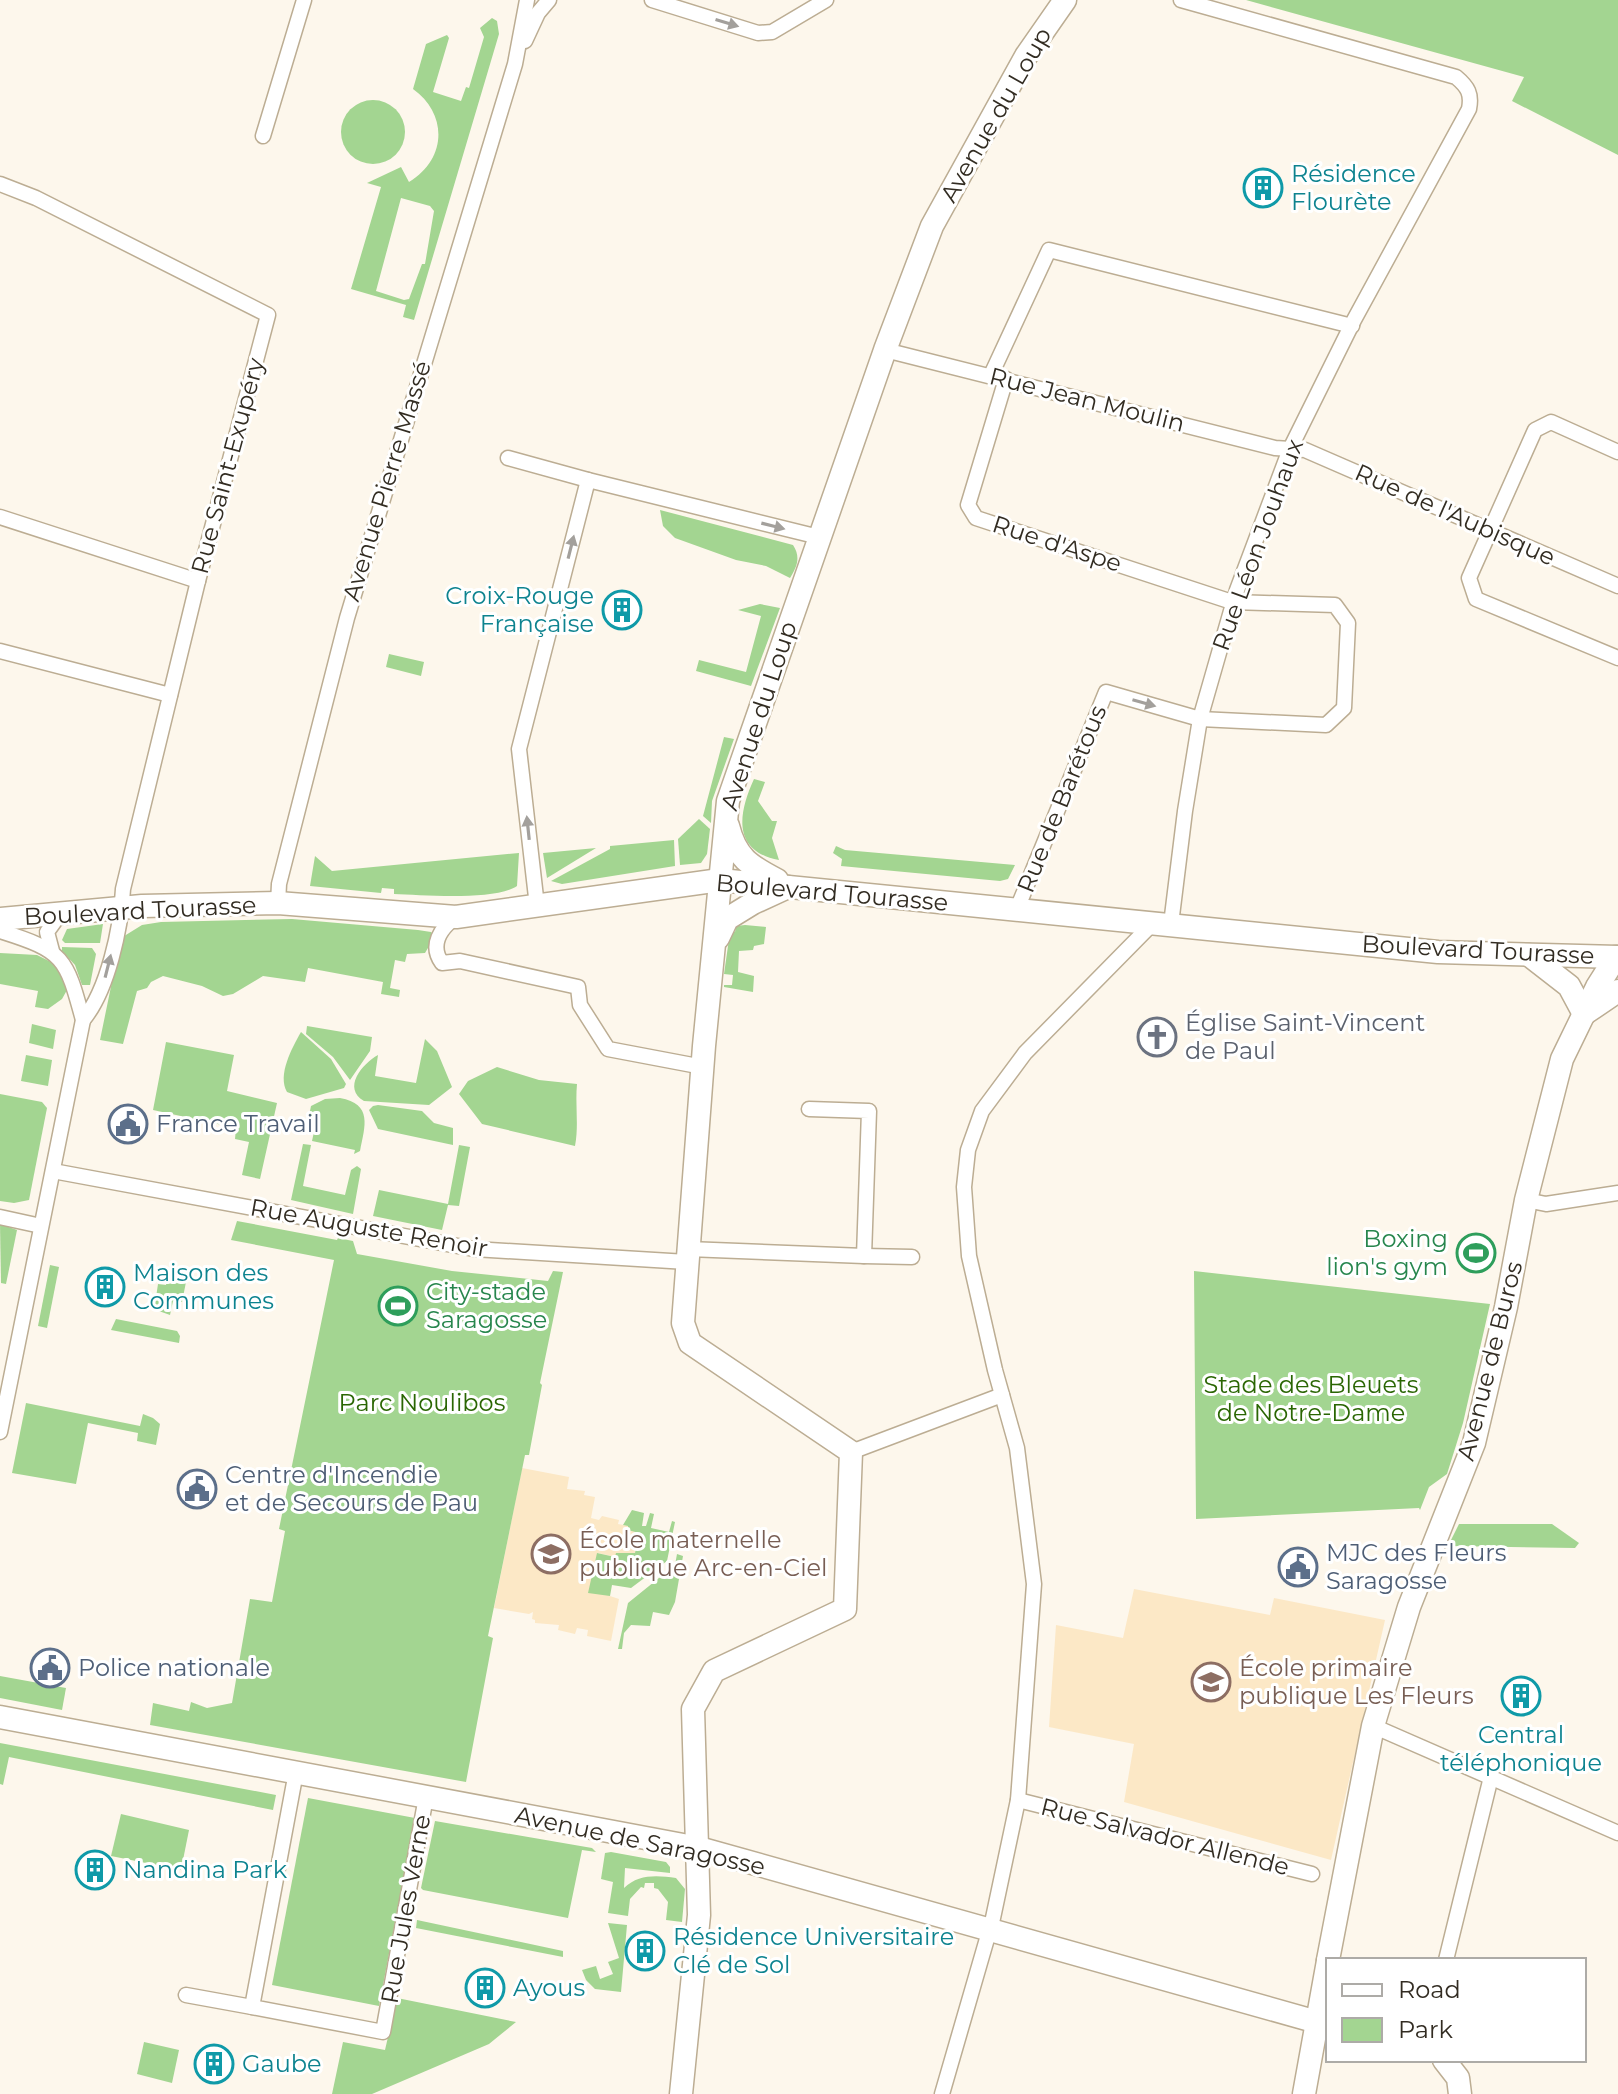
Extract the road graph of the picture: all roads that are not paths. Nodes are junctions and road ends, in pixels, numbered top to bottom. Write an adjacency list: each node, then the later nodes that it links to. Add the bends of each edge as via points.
1 (304, 0): 9 (street)
2 (527, 0): 8 (street, Avenue Pierre Massé)
3 (549, 0): 8 (street, Avenue Pierre Massé)
4 (652, 0): 5 (street, one-way to 5, via 758,33 772,32)
5 (826, 0)
6 (1065, 0): 12 (street, Avenue du Loup, via 1026,56 932,226)
7 (1181, 0): 11 (street, Rue Léon Jouhaux, via 1456,77 1467,86 1469,109)
8 (515, 64): 31 (street, Avenue Pierre Massé, via 347,618)
9 (263, 136)
10 (0, 184): 21 (street, Rue Saint-Exupéry, via 268,315)
11 (1352, 326): 13 (street, Rue d'Aspe, via 1049,250); 14 (street, Rue Léon Jouhaux)
12 (885, 350): 13 (street, Rue Jean Moulin); 20 (street, Avenue du Loup)
13 (998, 377): 14 (street, Rue Jean Moulin); 23 (street, Rue d'Aspe, via 968,505 976,518)
14 (1290, 449): 19 (street, Rue de l'Aubisque, via 1305,450); 23 (street, Rue Léon Jouhaux)
15 (1618, 452): 19 (street, via 1551,422 1535,430)
16 (508, 458): 17 (street)
17 (588, 480): 20 (street, one-way to 20); 32 (street, one-way to 17, via 519,749)
18 (0, 517): 21 (street)
19 (1490, 531): 22 (street, Rue de l'Aubisque); 25 (street, via 1469,578 1476,599)
20 (819, 537): 28 (street, Avenue du Loup)
21 (198, 581): 26 (street, Rue Saint-Exupéry)
22 (1618, 586)
23 (1232, 602): 27 (street, Rue Léon Jouhaux); 27 (street, Rue d'Aspe, via 1335,605 1348,623 1344,708 1326,725)
24 (0, 651): 26 (street)
25 (1618, 658)
26 (170, 695): 33 (street, Rue Saint-Exupéry)
27 (1200, 719): 34 (street, Rue de Barétous, one-way to 27, via 1106,692); 38 (street, Rue Léon Jouhaux)
28 (726, 817): 29 (street, Avenue du Loup); 30 (street, via 733,845 749,865)
29 (720, 880): 30 (street, Boulevard Tourasse); 32 (street, Boulevard Tourasse); 40 (street, Avenue du Loup)
30 (789, 886): 34 (street, Boulevard Tourasse); 40 (street, via 727,919)
31 (278, 903): 33 (street, Boulevard Tourasse); 36 (street, Boulevard Tourasse)
32 (537, 906): 36 (street, Boulevard Tourasse)
33 (122, 908): 35 (street, Boulevard Tourasse); 46 (street, Rue Saint-Exupéry, one-way to 33, via 104,983)
34 (1017, 909): 38 (street, Boulevard Tourasse)
35 (60, 914): 37 (street, Boulevard Tourasse); 41 (street, via 47,932)
36 (456, 917): 47 (street, via 437,938 442,963 460,961 578,987 580,1005 608,1049)
37 (0, 919)
38 (1162, 923): 42 (street, Boulevard Tourasse, via 1438,952); 57 (street, via 1025,1053 982,1111 968,1150 964,1187 969,1256)
39 (0, 931): 41 (street)
40 (714, 946): 47 (street, Avenue du Loup)
41 (52, 951): 46 (street, via 66,965)
42 (1529, 955): 43 (street, Boulevard Tourasse); 45 (street, via 1569,986)
43 (1617, 956): 45 (street, Avenue de Buros)
44 (1618, 991): 45 (street)
45 (1584, 1014): 51 (street, Avenue de Buros, via 1562,1059)
46 (83, 1020): 49 (street)
47 (703, 1067): 54 (street, Avenue du Loup)
48 (809, 1109): 55 (street, via 869,1111)
49 (53, 1171): 53 (street); 54 (street, Rue Auguste Renoir, via 474,1249)
50 (1618, 1193): 51 (street, via 1546,1204)
51 (1526, 1200): 61 (street, Avenue de Buros, via 1474,1443 1409,1607)
52 (0, 1217): 53 (street)
53 (41, 1226): 58 (street)
54 (687, 1256): 55 (street, Rue Auguste Renoir); 59 (street, Avenue du Loup, via 683,1323 690,1343)
55 (864, 1256): 56 (street, Rue Auguste Renoir)
56 (912, 1257)
57 (1002, 1395): 59 (street); 65 (street, via 1017,1448 1034,1584)
58 (0, 1432)
59 (851, 1452): 67 (street, via 845,1609 714,1671 693,1709)
60 (0, 1717): 62 (street, Avenue de Saragosse)
61 (1373, 1726): 63 (street); 70 (street, Avenue de Buros)
62 (296, 1772): 64 (street, Avenue de Saragosse); 74 (street)
63 (1491, 1777): 66 (street); 71 (street)
64 (426, 1797): 67 (street, Avenue de Saragosse); 74 (street, Rue Jules Verne, via 383,2032)
65 (1018, 1800): 68 (street, Rue Salvador Allende); 69 (street)
66 (1618, 1833)
67 (699, 1848): 69 (street, Avenue de Saragosse); 77 (street, via 699,1915)
68 (1312, 1874)
69 (989, 1930): 75 (street, Avenue de Saragosse); 78 (street)
70 (1329, 1958)
71 (1446, 1958)
72 (1326, 1982): 75 (street, Avenue de Buros)
73 (186, 1995): 74 (street, Rue Jules Verne)
74 (252, 2007)
75 (1322, 2023): 79 (street, Avenue de Buros)
76 (1446, 2062): 80 (street, via 1458,2078)
77 (681, 2094)
78 (942, 2094)
79 (1304, 2094)
80 (1460, 2094)

